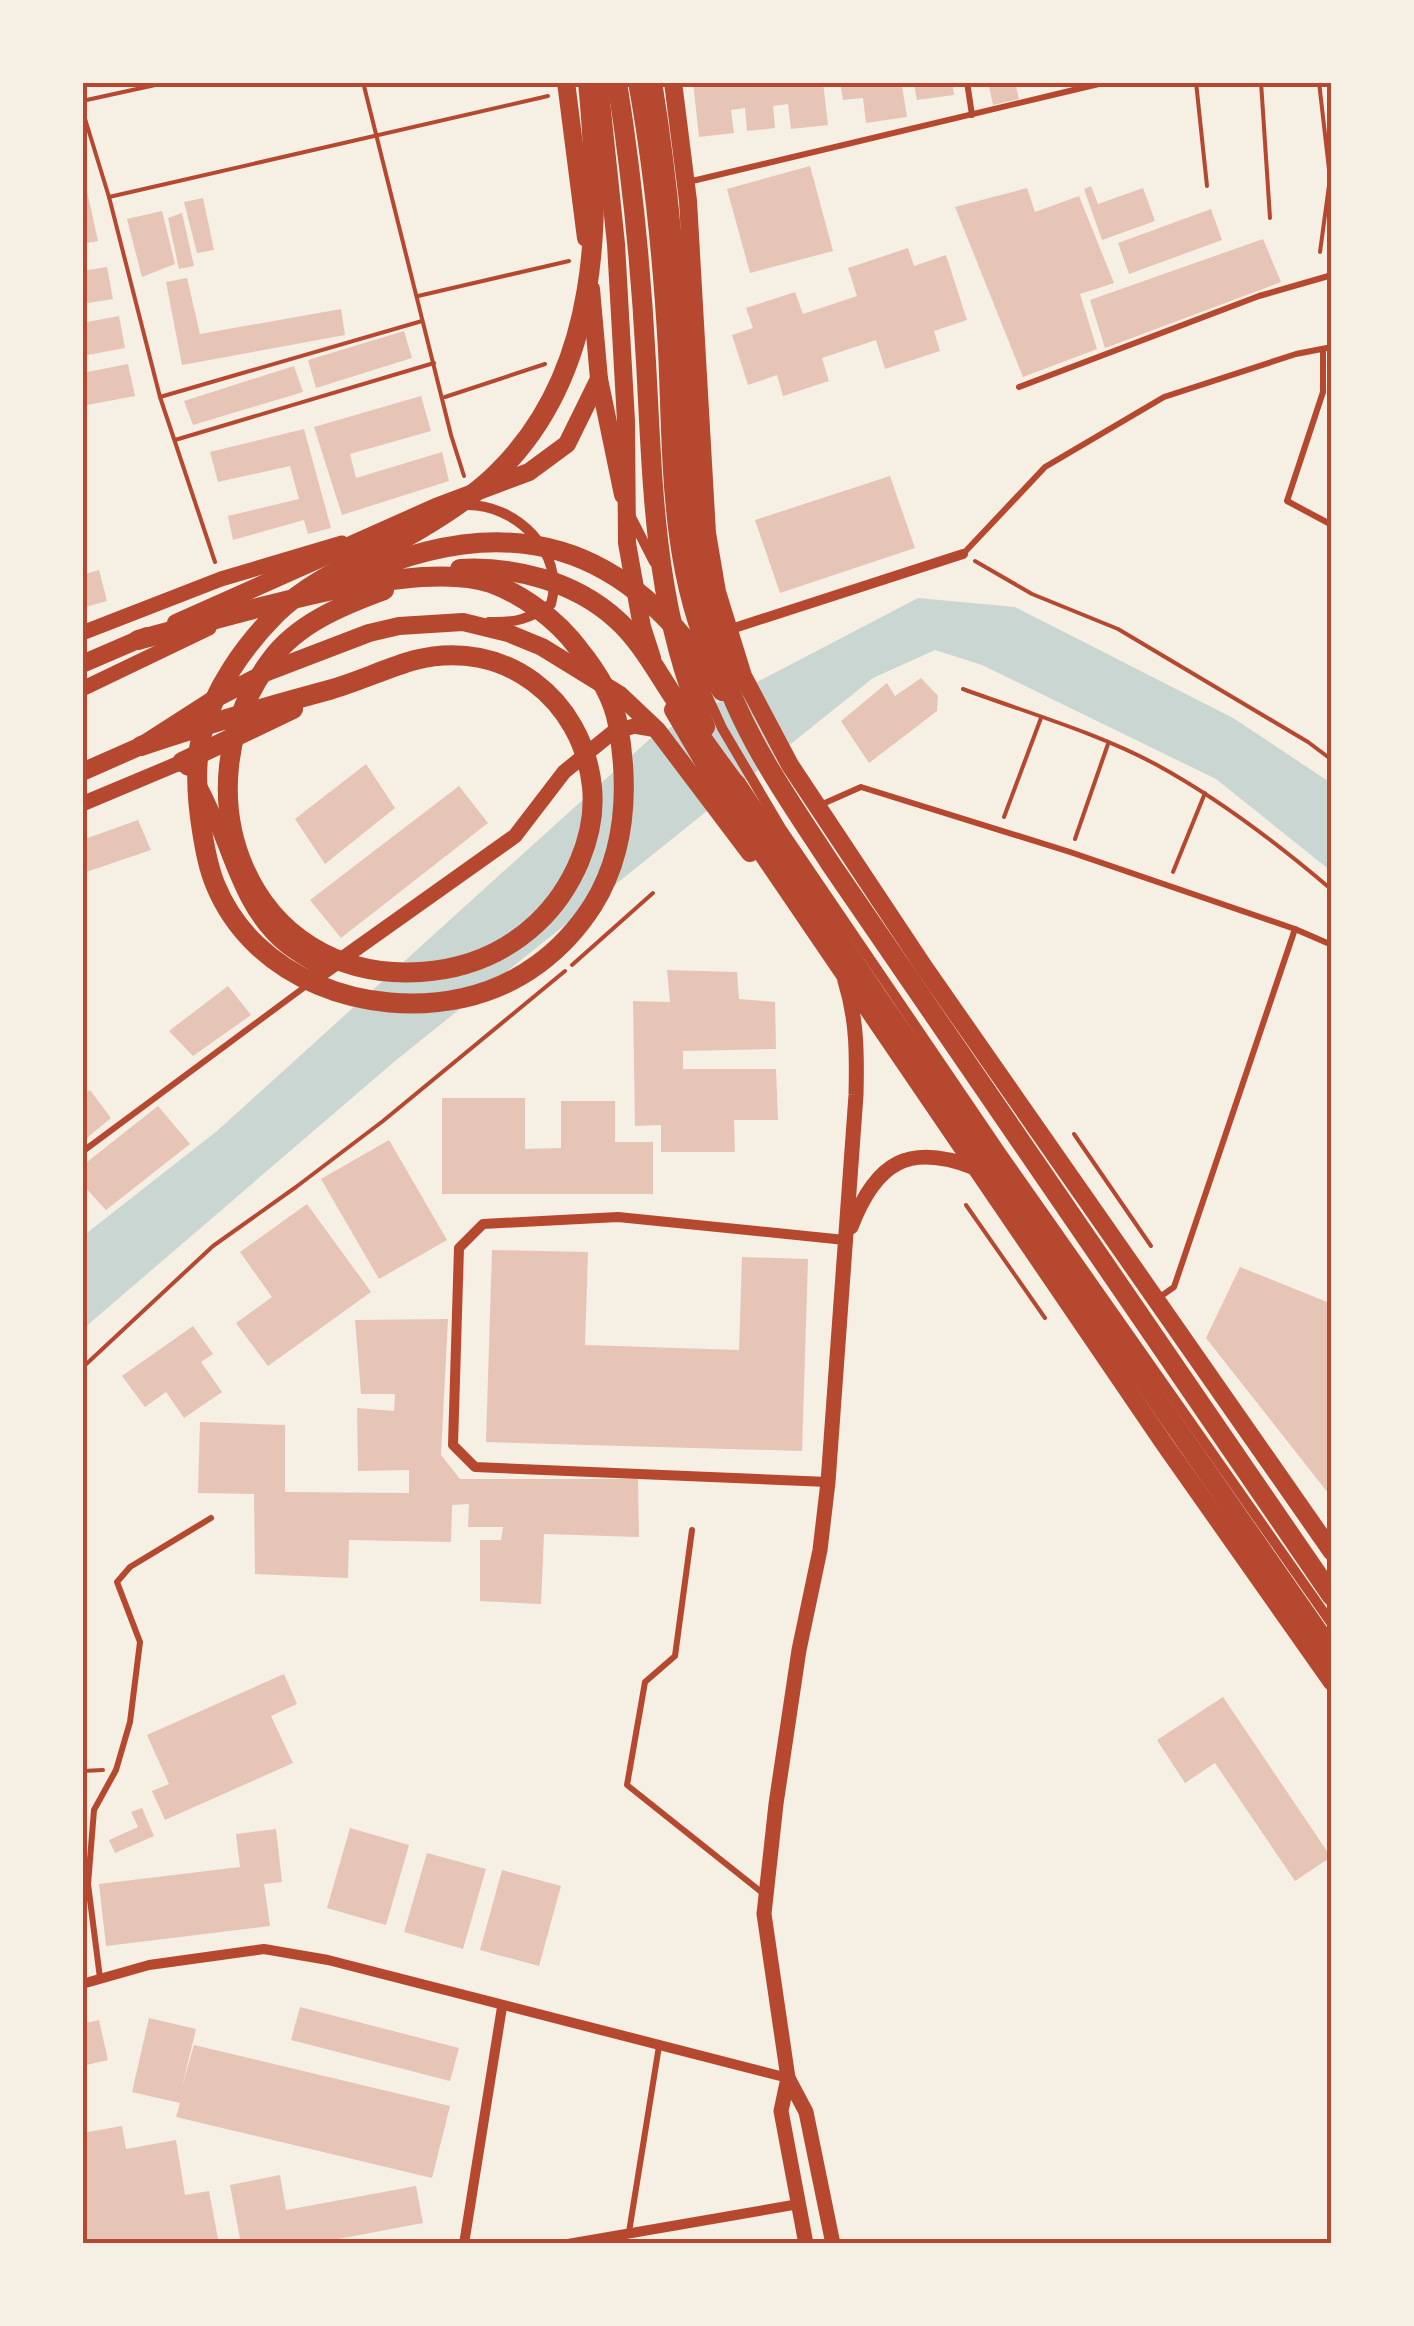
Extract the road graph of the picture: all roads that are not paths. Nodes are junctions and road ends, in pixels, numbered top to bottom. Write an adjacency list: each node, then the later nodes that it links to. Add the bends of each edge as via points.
1 (588, 82): 28 (highway, via 593,241 572,360 552,400 493,478 415,532 329,573)
2 (599, 82): 19 (main road, via 616,244)
3 (617, 82): 37 (highway, via 639,266 658,560 704,725)
4 (636, 82): 12 (main road)
5 (652, 82): 37 (highway, via 697,568)
6 (967, 82): 10 (lane)
7 (1107, 82): 10 (lane)
8 (567, 87): 16 (main road)
9 (674, 90): 11 (main road); 12 (main road)
10 (972, 115): 11 (lane)
11 (687, 182): 18 (main road)
12 (656, 216): 14 (main road)
13 (1332, 275): 17 (lane)
14 (663, 288): 18 (main road); 37 (main road, via 676,518 692,606)
15 (1327, 348): 21 (lane, via 1323,392 1288,502); 23 (lane, via 1164,396 1045,467)
16 (598, 378): 19 (main road); 20 (main road, via 580,422 554,456)
17 (1019, 387)
18 (700, 406): 26 (main road, via 707,533)
19 (625, 506): 37 (street); 37 (main road, via 642,627 675,713)
20 (436, 507): 22 (main road); 25 (street, via 474,505 513,517 540,543 550,565 551,604 531,618)
21 (1332, 525)
22 (375, 534): 27 (street, via 221,579); 29 (main road)
23 (962, 554): 26 (street)
24 (231, 617): 28 (highway, via 373,582 458,578 490,583 564,630 596,671 617,716 625,771 622,830 610,870 560,946 496,988 421,1005 344,996 299,976 259,946 227,908 206,858 196,797 209,710); 29 (highway); 32 (street)
25 (464, 622): 33 (main road, via 576,665); 34 (main road, via 369,633 267,672)
26 (727, 630): 37 (main road, via 743,676)
27 (82, 633)
28 (257, 635): 37 (highway, via 326,590 434,547 487,540 556,548 644,598 682,635 712,675)
29 (138, 640): 30 (main road)
30 (82, 664)
31 (335, 688): 34 (highway); 35 (highway); 37 (highway, via 416,659 453,655 528,676 568,716 590,769 594,801 567,885 525,934 455,967 403,973 353,964 287,928 256,895 230,825 228,762 235,724 272,658 323,616 367,596 453,570 496,567 537,576 593,602 641,647)
32 (82, 689)
33 (657, 730): 37 (main road); 43 (street, via 634,726 612,733 564,772 515,836)
34 (141, 746): 36 (main road)
35 (182, 762): 38 (street); 43 (street, via 213,811 238,879 262,919 284,944)
36 (82, 772)
37 (753, 787): 39 (main road); 42 (main road, via 798,904); 45 (street); 48 (main road); 58 (highway); 60 (highway, via 866,980)
38 (82, 804)
39 (817, 807): 40 (lane, via 862,787); 48 (main road)
40 (1295, 928): 41 (lane); 48 (lane, via 1174,1287)
41 (1332, 945)
42 (840, 967): 46 (main road); 47 (street, via 858,1044)
43 (325, 971): 44 (lane)
44 (82, 1152)
45 (1001, 1152): 46 (street); 49 (street)
46 (976, 1168): 47 (street, via 942,1156 907,1158 866,1195); 50 (main road)
47 (846, 1240): 54 (street); 54 (street, via 618,1217 483,1224 459,1248 454,1445 475,1467)
48 (1147, 1306): 51 (main road)
49 (1127, 1332): 50 (street); 52 (street)
50 (1099, 1348): 53 (main road)
51 (1210, 1396): 57 (main road); 58 (main road)
52 (1192, 1426): 53 (street); 59 (street)
53 (1165, 1445): 61 (main road)
54 (828, 1482): 62 (street)
55 (211, 1518): 63 (lane, via 130,1567 117,1582 140,1642 130,1722 116,1770 94,1810 88,1884)
56 (692, 1530): 62 (lane, via 675,1656 645,1682 627,1784)
57 (1332, 1552)
58 (1332, 1592)
59 (1332, 1624)
60 (1332, 1654)
61 (1332, 1682)
62 (766, 1896): 67 (street)
63 (100, 1979): 64 (street); 65 (street, via 264,1949)
64 (82, 1984)
65 (502, 2007): 66 (street); 70 (street)
66 (659, 2046): 67 (street); 69 (lane)
67 (788, 2078): 68 (street, via 782,2111); 73 (street, via 806,2112)
68 (800, 2204): 69 (street); 72 (street)
69 (629, 2233): 71 (street)
70 (464, 2244)
71 (568, 2244)
72 (806, 2244)
73 (832, 2244)

